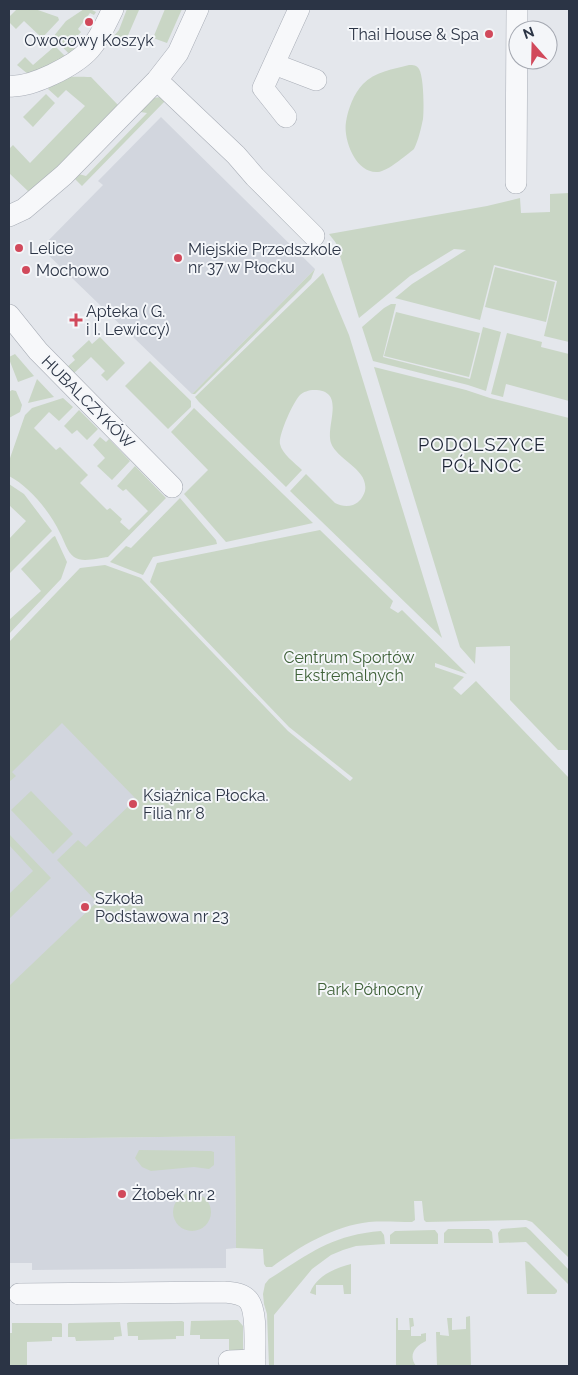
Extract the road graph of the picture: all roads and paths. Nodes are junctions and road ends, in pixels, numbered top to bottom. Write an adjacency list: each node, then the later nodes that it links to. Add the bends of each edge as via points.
1 (113, 9): 8 (street, via 97,40 75,62 39,80)
2 (198, 9): 6 (street, via 178,53)
3 (299, 9): 5 (street)
4 (517, 9): 10 (street)
5 (274, 64): 7 (street); 9 (street, via 263,88)
6 (157, 80): 11 (street, via 64,174 24,209); 12 (street, via 236,154)
7 (316, 80)
8 (9, 86)
9 (286, 117)
10 (516, 183)
11 (9, 216)
12 (314, 236)
13 (9, 315): 14 (street, HUBALCZYKÓW, via 38,351)
14 (172, 487)
15 (19, 1294): 17 (street, via 240,1294 248,1300 254,1314)
16 (229, 1361): 17 (street)
17 (255, 1363)

